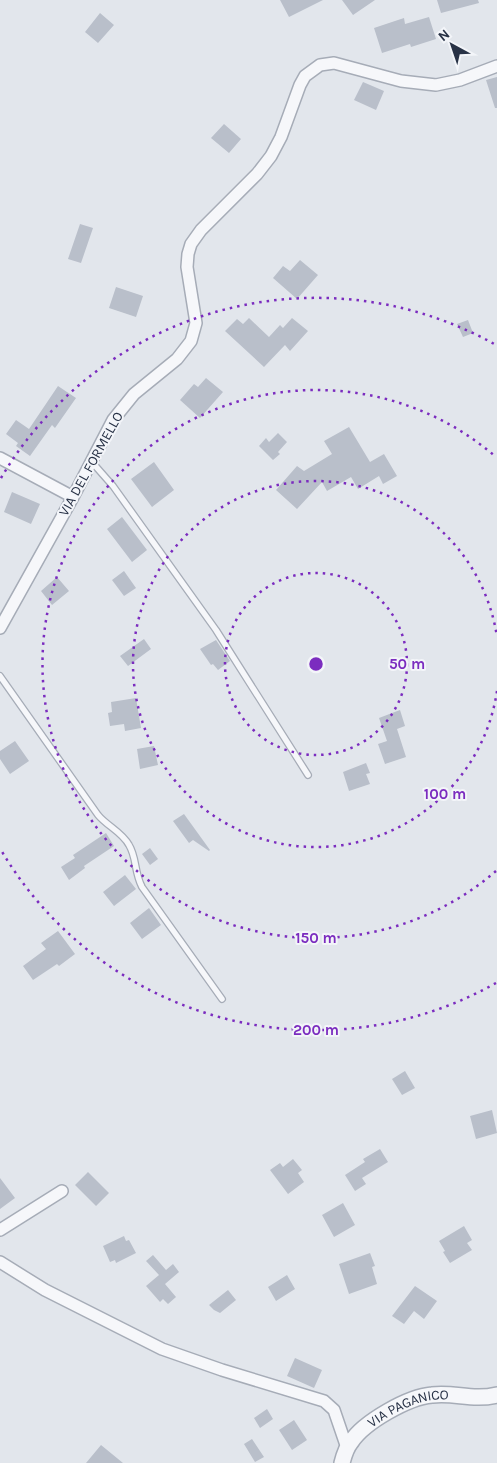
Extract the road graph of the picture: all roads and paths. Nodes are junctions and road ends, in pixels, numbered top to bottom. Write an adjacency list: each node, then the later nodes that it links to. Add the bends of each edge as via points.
1 (497, 66): 3 (street, VIA DEL FORMELLO, via 436,85 401,81 334,63 320,65 309,73 300,85 271,156 191,244 187,267 196,323 191,341 177,359 127,401 110,424)
2 (0, 458): 4 (street)
3 (91, 461): 4 (street, VIA DEL FORMELLO); 7 (lane, via 113,486 216,630)
4 (73, 497): 5 (street, VIA DEL FORMELLO)
5 (0, 628)
6 (0, 676): 8 (lane, via 98,815 126,840 142,887)
7 (308, 775)
8 (222, 999)
9 (62, 1191): 10 (street)
10 (0, 1230)
11 (0, 1262): 13 (street, via 33,1283 162,1349 324,1401 334,1410)
12 (497, 1395): 13 (street, VIA PAGANICO, via 474,1398 440,1394 422,1396 370,1424)
13 (347, 1448): 14 (street, VIA PAGANICO)
14 (342, 1463)

